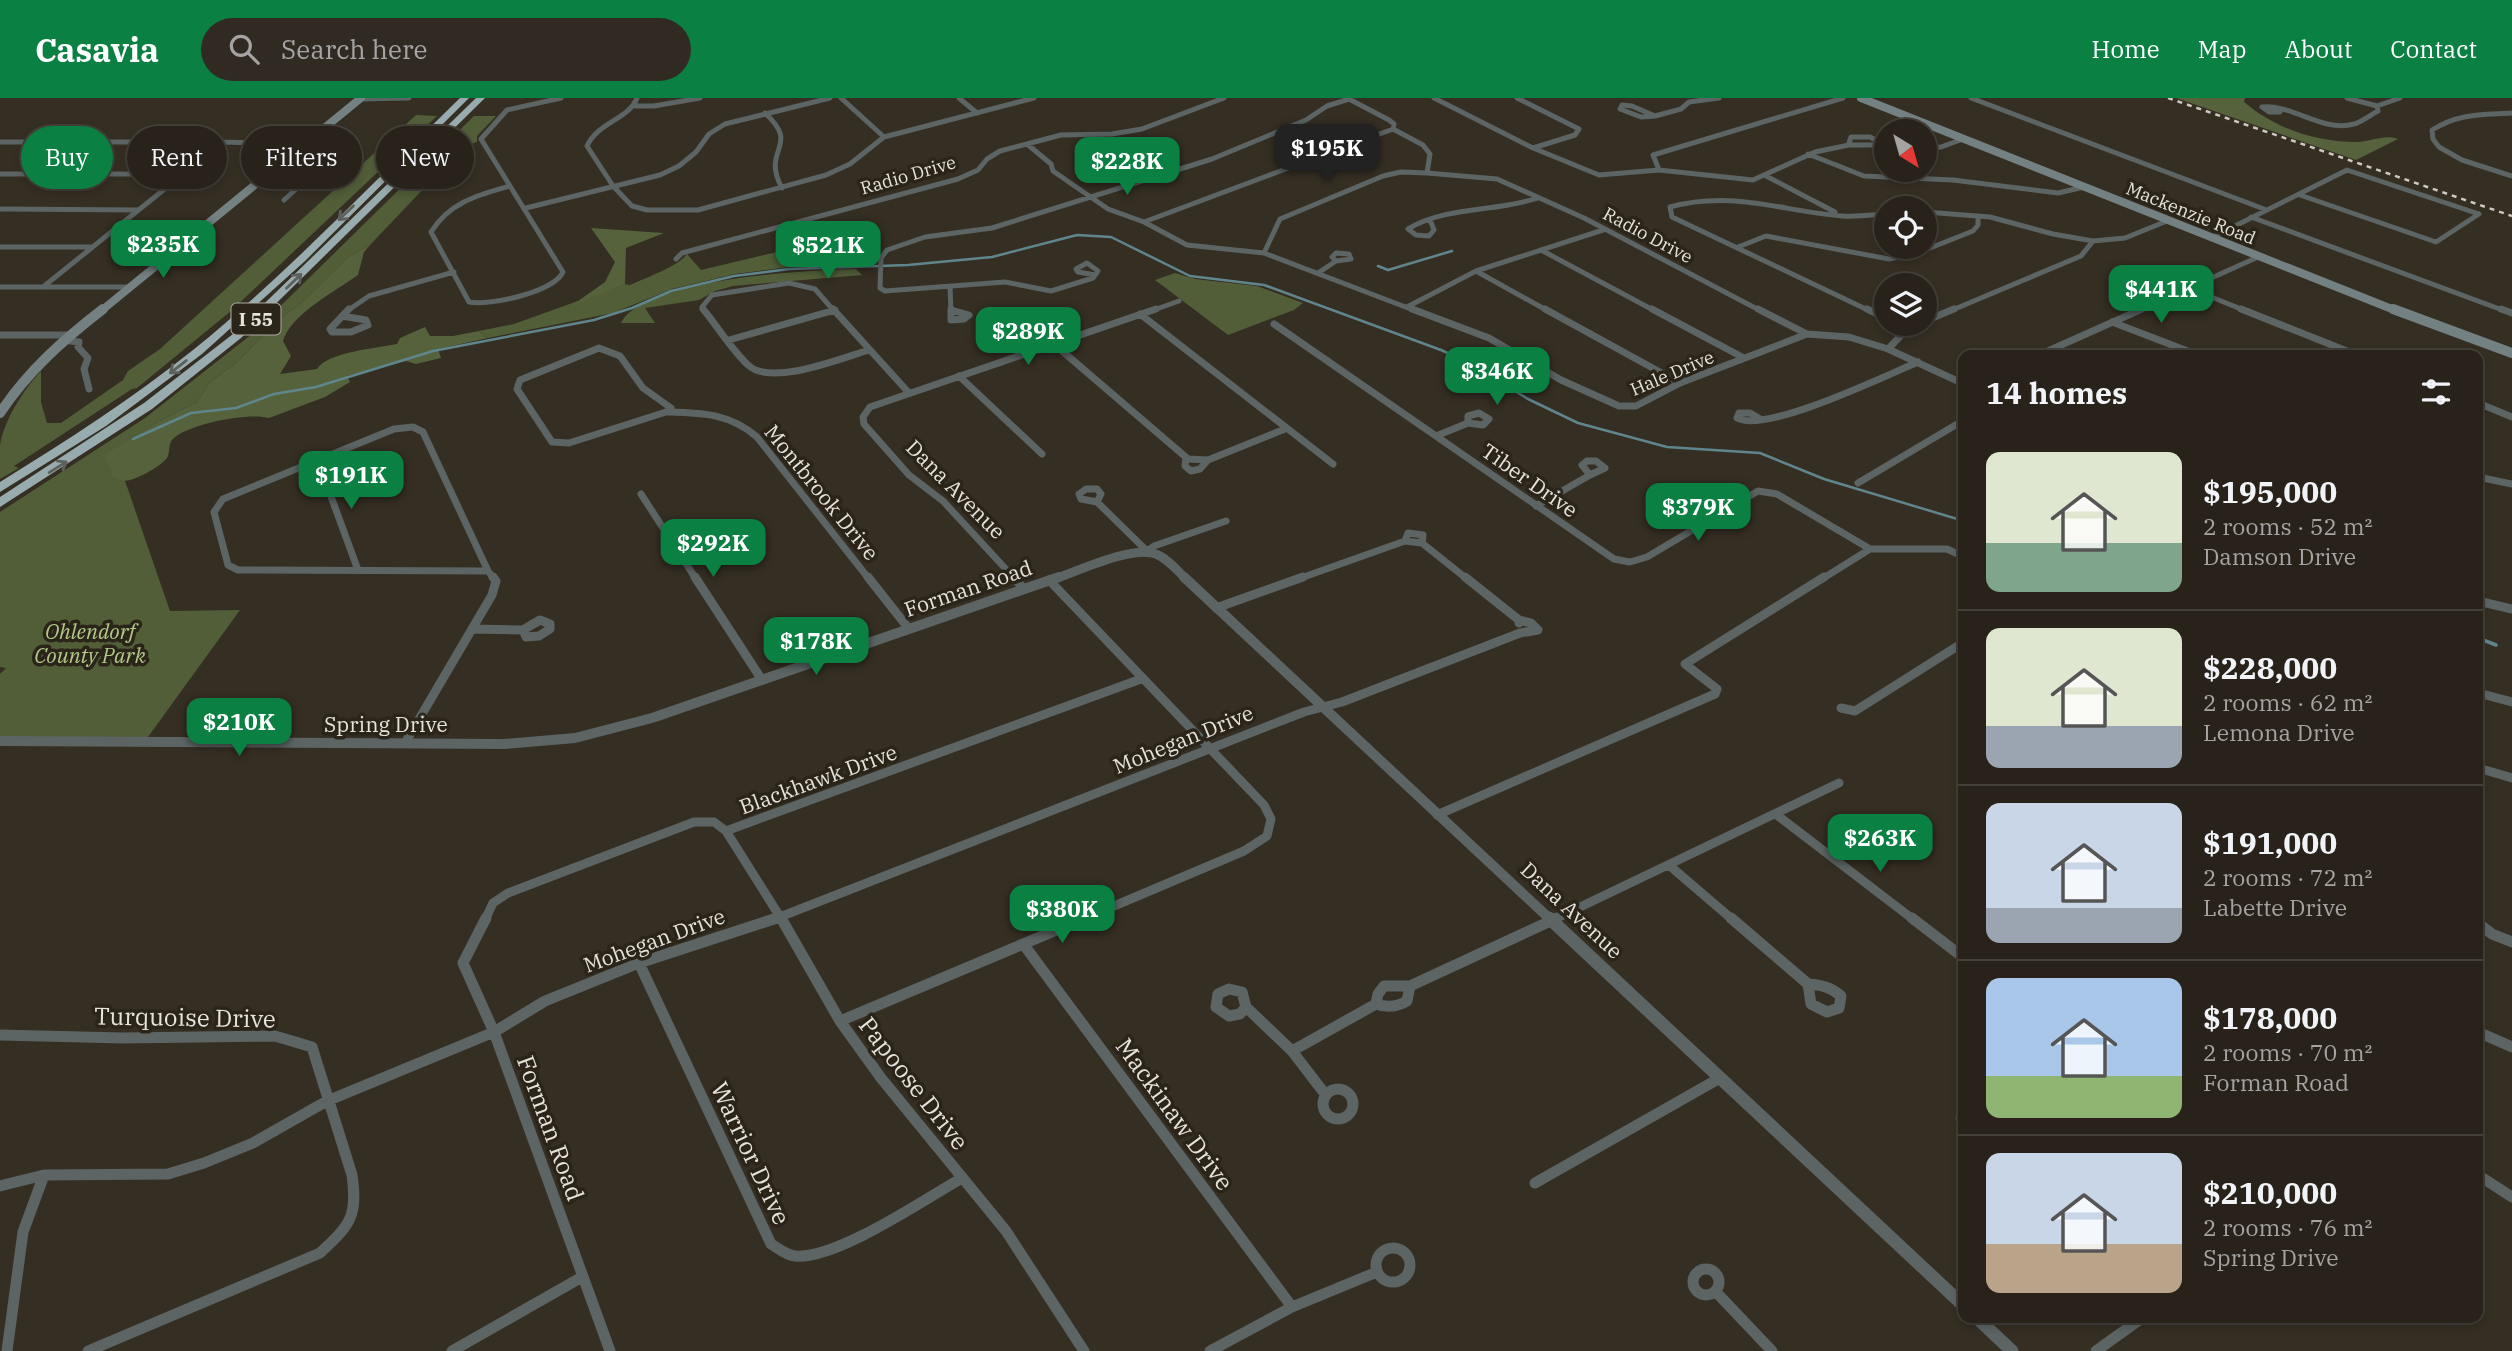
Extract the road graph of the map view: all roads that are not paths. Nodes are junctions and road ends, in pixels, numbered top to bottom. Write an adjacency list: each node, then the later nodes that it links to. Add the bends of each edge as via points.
1 (409, 98): 21 (street)
2 (465, 98): 142 (highway, I 55, one-way to 142, via 198,352 102,423)
3 (481, 98): 146 (highway, I 55, one-way to 3, via 121,425 228,343)
4 (561, 98): 48 (street, via 507,110 481,136)
5 (637, 98): 24 (street)
6 (700, 98): 24 (street)
7 (830, 98): 27 (street)
8 (841, 98): 33 (street)
9 (959, 98): 28 (street)
10 (1034, 98): 28 (street)
11 (1224, 98): 37 (street, Radio Drive, via 1142,129 1061,135)
12 (1434, 98): 40 (street)
13 (1517, 98): 40 (street, via 1579,129 1575,135)
14 (1686, 98): 23 (street)
15 (1719, 98): 23 (street)
16 (1843, 98): 42 (street, via 1653,155)
17 (1861, 98): 34 (main road, Mackenzie Road)
18 (1971, 98): 61 (street)
19 (2347, 98): 25 (street)
20 (2400, 98): 25 (street)
21 (360, 99): 31 (main road)
22 (1348, 99): 32 (street, via 1389,120); 56 (street, via 1212,159)
23 (1693, 102): 30 (street)
24 (634, 106): 49 (street, via 593,133 587,146)
25 (2377, 106): 26 (street, via 2378,111 2352,125 2325,123)
26 (2281, 110)
27 (765, 113): 49 (street, via 724,124 679,166); 51 (street, via 782,135 773,174)
28 (977, 113): 33 (street)
29 (2512, 113): 47 (street, via 2449,119 2432,130 2431,138 2434,145 2453,156)
30 (1655, 116): 30 (street, via 1637,117 1619,108 1632,106)
31 (324, 126)
32 (1393, 129): 43 (street, via 1430,153); 70 (street)
33 (884, 137): 51 (street, via 850,164)
34 (1963, 139): 39 (street); 50 (main road, Mackenzie Road)
35 (0, 142): 36 (street)
36 (127, 142)
37 (1027, 144): 56 (street, Hale Drive); 80 (street, Radio Drive, via 1000,152 958,179 682,253)
38 (1874, 145): 41 (street, via 1849,144)
39 (1937, 147)
40 (1533, 148): 42 (street, via 1598,175)
41 (1808, 154): 46 (street); 50 (street, via 1864,176 1953,180 2058,193)
42 (1659, 170): 46 (street, via 1747,180)
43 (1427, 173): 57 (street, Radio Drive, via 1497,178); 78 (street, Radio Drive, via 1382,176 1280,219)
44 (0, 174): 45 (street)
45 (127, 174)
46 (1766, 176): 65 (street)
47 (2512, 176)
48 (510, 186): 59 (street); 83 (street, via 457,202 434,226 431,232)
49 (613, 186): 51 (street, via 632,206 647,210 698,209); 59 (street)
50 (2084, 187): 69 (main road, Mackenzie Road)
51 (782, 188)
52 (165, 189): 62 (street)
53 (247, 189): 87 (main road)
54 (296, 189): 58 (street)
55 (2300, 195): 55 (street, via 2436,242 2479,214 2347,170); 61 (street)
56 (1087, 196): 70 (street, Hale Drive); 88 (street, via 992,228 925,237 887,250 881,261 880,288 885,291)
57 (1538, 198): 68 (street, via 1508,208 1466,212 1422,222 1408,229 1410,233 1432,234 1434,230); 71 (street, Radio Drive)
58 (284, 200)
59 (526, 208): 83 (street, via 562,277 495,304 475,304 469,302)
60 (0, 209): 62 (street)
61 (2264, 209): 67 (street)
62 (139, 210): 75 (street)
63 (1937, 213): 66 (street)
64 (1874, 215): 65 (street)
65 (1843, 216): 76 (street, via 1774,203 1699,200 1670,207 1672,217)
66 (1978, 216): 73 (street); 76 (street, via 1973,231 1889,259 1766,236)
67 (2251, 216): 72 (street); 96 (street)
68 (1430, 220)
69 (2167, 221): 72 (main road, Mackenzie Road); 73 (street, via 2125,238)
70 (1144, 222): 78 (street, Hale Drive, via 1187,245)
71 (1603, 230): 77 (street); 102 (street, Radio Drive)
72 (2211, 238): 79 (main road, Mackenzie Road)
73 (2093, 241): 99 (street, via 2081,256)
74 (0, 247): 75 (street)
75 (93, 247): 86 (street)
76 (1738, 247): 95 (street)
77 (1541, 250): 82 (street); 114 (street)
78 (1265, 253): 84 (street, Hale Drive)
79 (2258, 257): 90 (street); 113 (main road, Mackenzie Road)
80 (676, 259)
81 (1336, 261): 84 (street)
82 (1476, 271): 92 (street); 118 (street)
83 (454, 272): 98 (street, via 369,296)
84 (1318, 273): 92 (street, Hale Drive)
85 (1095, 275): 88 (street, via 1051,291 1005,282)
86 (43, 287): 87 (street); 89 (street)
87 (130, 287): 105 (main road)
88 (950, 287): 94 (street)
89 (0, 288)
90 (2189, 288): 100 (street); 112 (street)
91 (1179, 301): 97 (street)
92 (1406, 307): 118 (street, Hale Drive, via 1489,338 1561,380 1619,406 1636,406)
93 (835, 310): 106 (street); 106 (street, via 815,289 789,283 726,291 702,307); 109 (street)
94 (951, 310)
95 (1874, 312)
96 (2512, 313)
97 (1140, 314): 107 (street); 129 (street)
98 (342, 316): 98 (street, via 332,332 368,325 366,320)
99 (1937, 316)
100 (2112, 322): 110 (street); 111 (street)
101 (1274, 324): 130 (street, Tiber Drive)
102 (1807, 334): 108 (street, Radio Drive); 114 (street, Hale Drive)
103 (0, 335): 105 (street)
104 (1900, 336): 108 (street)
105 (66, 337): 119 (street, via 79,342 88,358); 122 (main road, via 31,369)
106 (729, 340): 109 (street, via 749,368 764,373 800,371)
107 (1054, 344): 116 (street); 132 (street)
108 (1890, 347): 115 (street, Radio Drive)
109 (869, 350): 120 (street)
110 (2051, 350)
111 (2186, 350)
112 (2344, 350)
113 (2512, 353)
114 (1744, 358): 118 (street, Hale Drive)
115 (1919, 362): 117 (street, Radio Drive); 125 (street, via 1778,419)
116 (959, 376): 120 (street); 131 (street)
117 (1958, 381)
118 (1680, 383)
119 (89, 389)
120 (909, 393): 155 (street, Dana Avenue, via 870,407 863,416 864,424)
121 (2483, 405): 124 (street)
122 (0, 412)
123 (666, 412): 123 (street, Montbrook Drive, via 671,408 646,391 618,352 598,348 520,380 517,389 552,442 569,443); 161 (street, Montbrook Drive, via 717,414 740,422 757,437)
124 (2512, 417)
125 (1760, 419)
126 (1468, 423): 130 (street)
127 (1958, 424): 139 (street)
128 (413, 427): 134 (street, via 394,429); 153 (street, via 423,432)
129 (1285, 429): 133 (street); 135 (street)
130 (1436, 436): 147 (street, Tiber Drive)
131 (1042, 454)
132 (1186, 458): 133 (street); 133 (street, via 1185,466 1191,471 1200,470)
133 (1208, 460)
134 (318, 461): 144 (street); 152 (street)
135 (1333, 464)
136 (1590, 474): 147 (street)
137 (2483, 479): 138 (street)
138 (2487, 480): 140 (street); 141 (street)
139 (1858, 483)
140 (2483, 483)
141 (2512, 484)
142 (0, 488)
143 (641, 494): 166 (street)
144 (223, 499): 152 (street, via 215,512 228,565 238,570)
145 (1097, 502): 150 (street)
146 (0, 503)
147 (1536, 506): 149 (street, Tiber Drive, via 1604,554 1630,562 1647,557 1751,492 1766,491)
148 (1226, 521): 150 (street)
149 (1870, 549): 151 (street, via 1947,549); 178 (street, via 1685,664 1717,689 1715,694)
150 (1147, 551): 154 (street, Forman Road, via 1131,552); 157 (street, Dana Avenue, via 1167,561)
151 (1958, 554)
152 (358, 570): 153 (street)
153 (488, 571): 160 (street, via 496,581)
154 (1049, 580): 155 (street, Forman Road); 165 (street)
155 (1024, 589): 161 (street, Forman Road)
156 (2483, 602): 158 (street)
157 (1216, 608): 159 (street, via 1405,541 1422,543); 169 (street, Dana Avenue)
158 (2512, 609)
159 (1519, 620): 163 (street); 163 (street, via 1538,630)
160 (472, 629): 162 (street); 172 (street)
161 (909, 629): 166 (street, Forman Road)
162 (523, 630)
163 (1520, 633): 169 (street, Mohegan Drive)
164 (1958, 646): 170 (street, via 1855,710)
165 (1141, 679): 174 (street); 180 (street, Blackhawk Drive)
166 (762, 680): 173 (street, Forman Road, via 598,734 540,742)
167 (2483, 694): 168 (street)
168 (2512, 702)
169 (1322, 707): 174 (street, Mohegan Drive); 178 (street, Dana Avenue)
170 (1841, 708)
171 (0, 741): 172 (street, Spring Drive)
172 (405, 743): 173 (street, Spring Drive)
173 (478, 743)
174 (1210, 749): 182 (street, Mohegan Drive); 187 (street, via 1264,806 1271,819 1267,836 1244,851)
175 (2483, 769): 176 (street)
176 (2512, 778)
177 (1839, 783): 179 (street)
178 (1437, 815): 183 (street, Dana Avenue)
179 (1777, 815): 181 (street); 188 (street)
180 (726, 831): 182 (street, Papoose Drive); 184 (street, Blackhawk Drive, via 714,822 694,822 508,893 494,903)
181 (1670, 866): 183 (street); 190 (street)
182 (780, 917): 189 (street, Mohegan Drive); 194 (street, Papoose Drive)
183 (1551, 919): 191 (street); 200 (street, Dana Avenue)
184 (481, 923): 195 (street, Forman Road, via 463,963)
185 (2483, 927): 186 (street)
186 (2512, 942)
187 (1024, 945): 194 (street); 213 (street, Mackinaw Drive)
188 (1958, 953)
189 (639, 963): 195 (street, Mohegan Drive, via 545,1001); 204 (street, Warrior Drive, via 771,1244 795,1256 815,1255)
190 (1808, 984)
191 (1410, 986): 192 (street, via 1384,986); 192 (street, via 1403,1004)
192 (1376, 1004): 199 (street)
193 (1246, 1007): 199 (street)
194 (840, 1021): 204 (street, Papoose Drive)
195 (494, 1032): 202 (street, Mohegan Drive); 210 (street, Forman Road)
196 (2483, 1034): 198 (street)
197 (0, 1035): 202 (street, Turquoise Drive, via 275,1035 312,1048)
198 (2512, 1047)
199 (1292, 1051): 201 (street)
200 (1720, 1078): 206 (street); 212 (street, Dana Avenue)
201 (1325, 1094)
202 (327, 1101): 203 (street, Mohegan Drive, via 253,1143 168,1174); 217 (street, Turquoise Drive, via 355,1196 352,1215 337,1237 304,1262)
203 (44, 1175): 207 (street, Mohegan Drive); 216 (street, via 23,1232)
204 (961, 1178): 220 (street, Papoose Drive, via 1006,1231)
205 (2483, 1178): 208 (street)
206 (1535, 1182)
207 (0, 1186)
208 (2512, 1197)
209 (1377, 1272): 213 (street)
210 (582, 1277): 218 (street); 219 (street, Forman Road)
211 (1716, 1292): 222 (street)
212 (1958, 1300)
213 (1292, 1307): 221 (street)
214 (1981, 1323): 223 (street)
215 (2135, 1323): 224 (street)
216 (7, 1351)
217 (88, 1351)
218 (452, 1351)
219 (610, 1351)
220 (1084, 1351)
221 (1210, 1351)
222 (1772, 1351)
223 (2012, 1351)
224 (2096, 1351)

